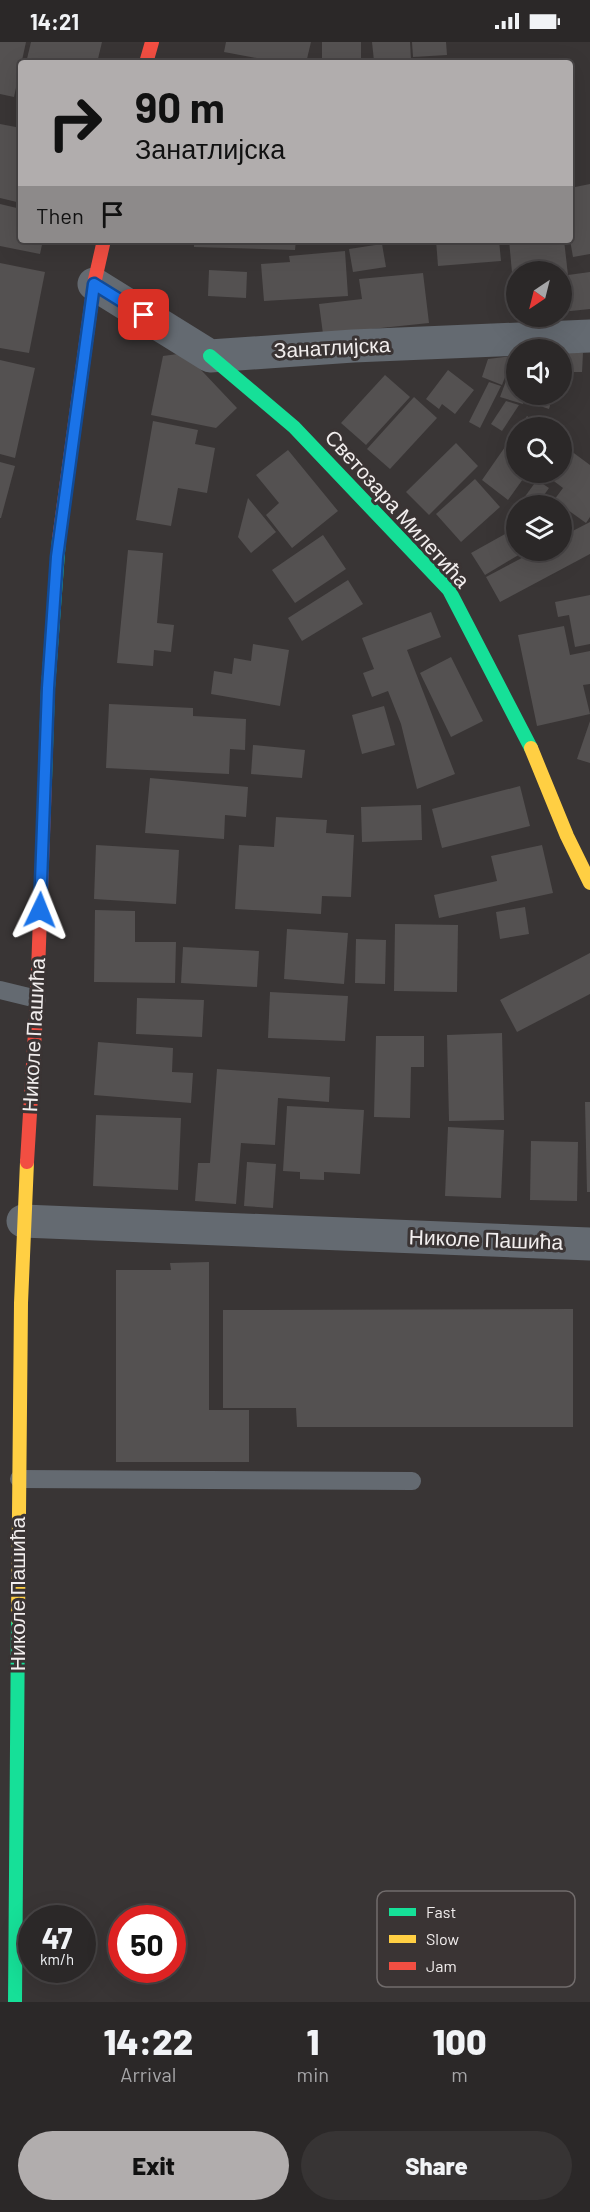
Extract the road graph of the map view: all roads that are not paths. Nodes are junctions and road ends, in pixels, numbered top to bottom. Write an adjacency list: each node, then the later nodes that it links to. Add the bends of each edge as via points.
1 (152, 42): 2 (main road)
2 (147, 60)
3 (103, 243): 4 (main road, Николе Пашића)
4 (94, 284): 6 (street); 9 (main road, Николе Пашића, via 57,557)
5 (590, 336): 6 (street, Занатлијска)
6 (210, 356): 7 (main road, Светозара Милетића, via 294,427 449,591 529,743)
7 (590, 883)
8 (0, 990): 9 (lane)
9 (37, 999): 10 (main road, Николе Пашића)
10 (23, 1221): 11 (street, Николе Пашића); 12 (main road, Николе Пашића)
11 (590, 1244)
12 (19, 1479): 13 (lane); 14 (main road, Николе Пашића)
13 (412, 1481)
14 (15, 2002)

